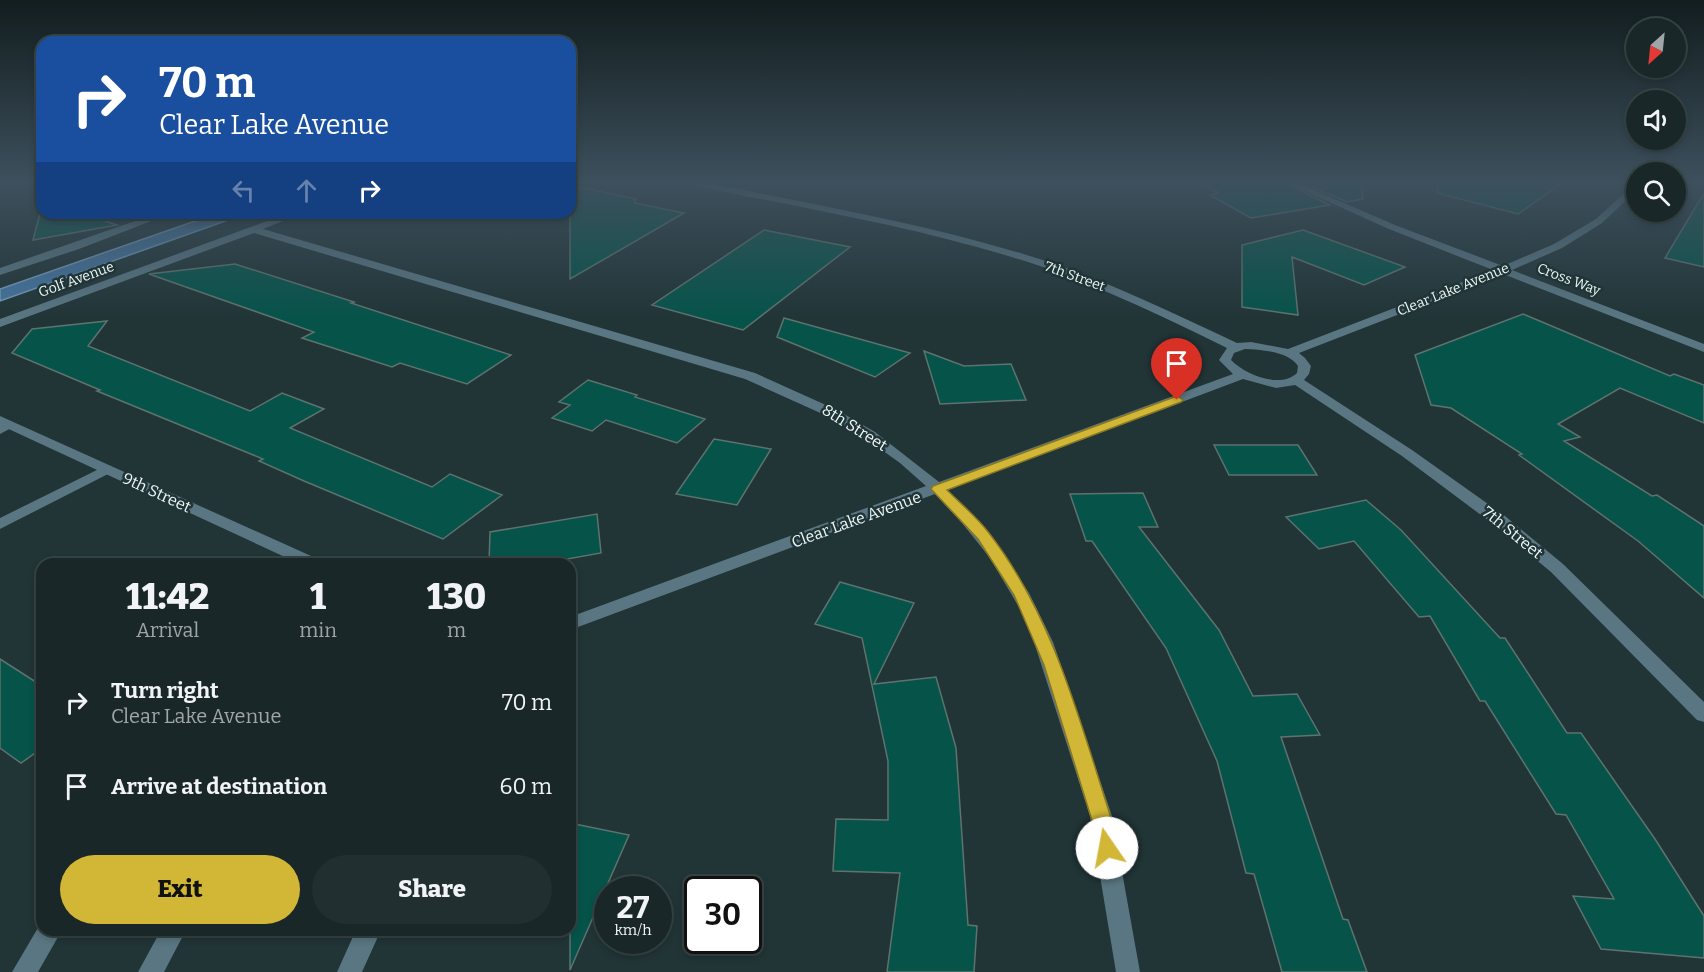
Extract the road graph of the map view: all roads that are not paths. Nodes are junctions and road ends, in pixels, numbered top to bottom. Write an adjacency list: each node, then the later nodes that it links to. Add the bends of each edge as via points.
1 (125, 228): 8 (street, Golf Avenue)
2 (260, 228): 6 (street, Golf Avenue)
3 (909, 228): 10 (street, 7th Street, via 1028,259 1094,282)
4 (1397, 228): 7 (street, Cross Way)
5 (1587, 228): 7 (street, Clear Lake Avenue)
6 (256, 230): 9 (street, Golf Avenue); 17 (street, 8th Street, via 788,390 859,426 909,461)
7 (1503, 270): 11 (street, Cross Way); 12 (street, Clear Lake Avenue)
8 (0, 272)
9 (0, 323)
10 (1235, 347): 12 (street, via 1261,345); 13 (street, via 1225,360)
11 (1704, 348)
12 (1289, 353): 14 (street, via 1305,371)
13 (1242, 375): 14 (street, via 1277,383); 17 (street, Clear Lake Avenue)
14 (1296, 380): 21 (street, 7th Street, via 1499,520 1557,568)
15 (4, 425): 16 (street, 9th Street)
16 (107, 469): 18 (street); 19 (street, 9th Street)
17 (938, 489): 20 (street, Clear Lake Avenue); 28 (street, 8th Street, via 983,535 996,555 1021,594 1052,665 1104,827)
18 (0, 524)
19 (301, 558)
20 (576, 622)
21 (1704, 714)
22 (46, 936): 25 (street)
23 (171, 936): 26 (street)
24 (366, 936): 27 (street)
25 (24, 972)
26 (150, 972)
27 (350, 972)
28 (1128, 972)

